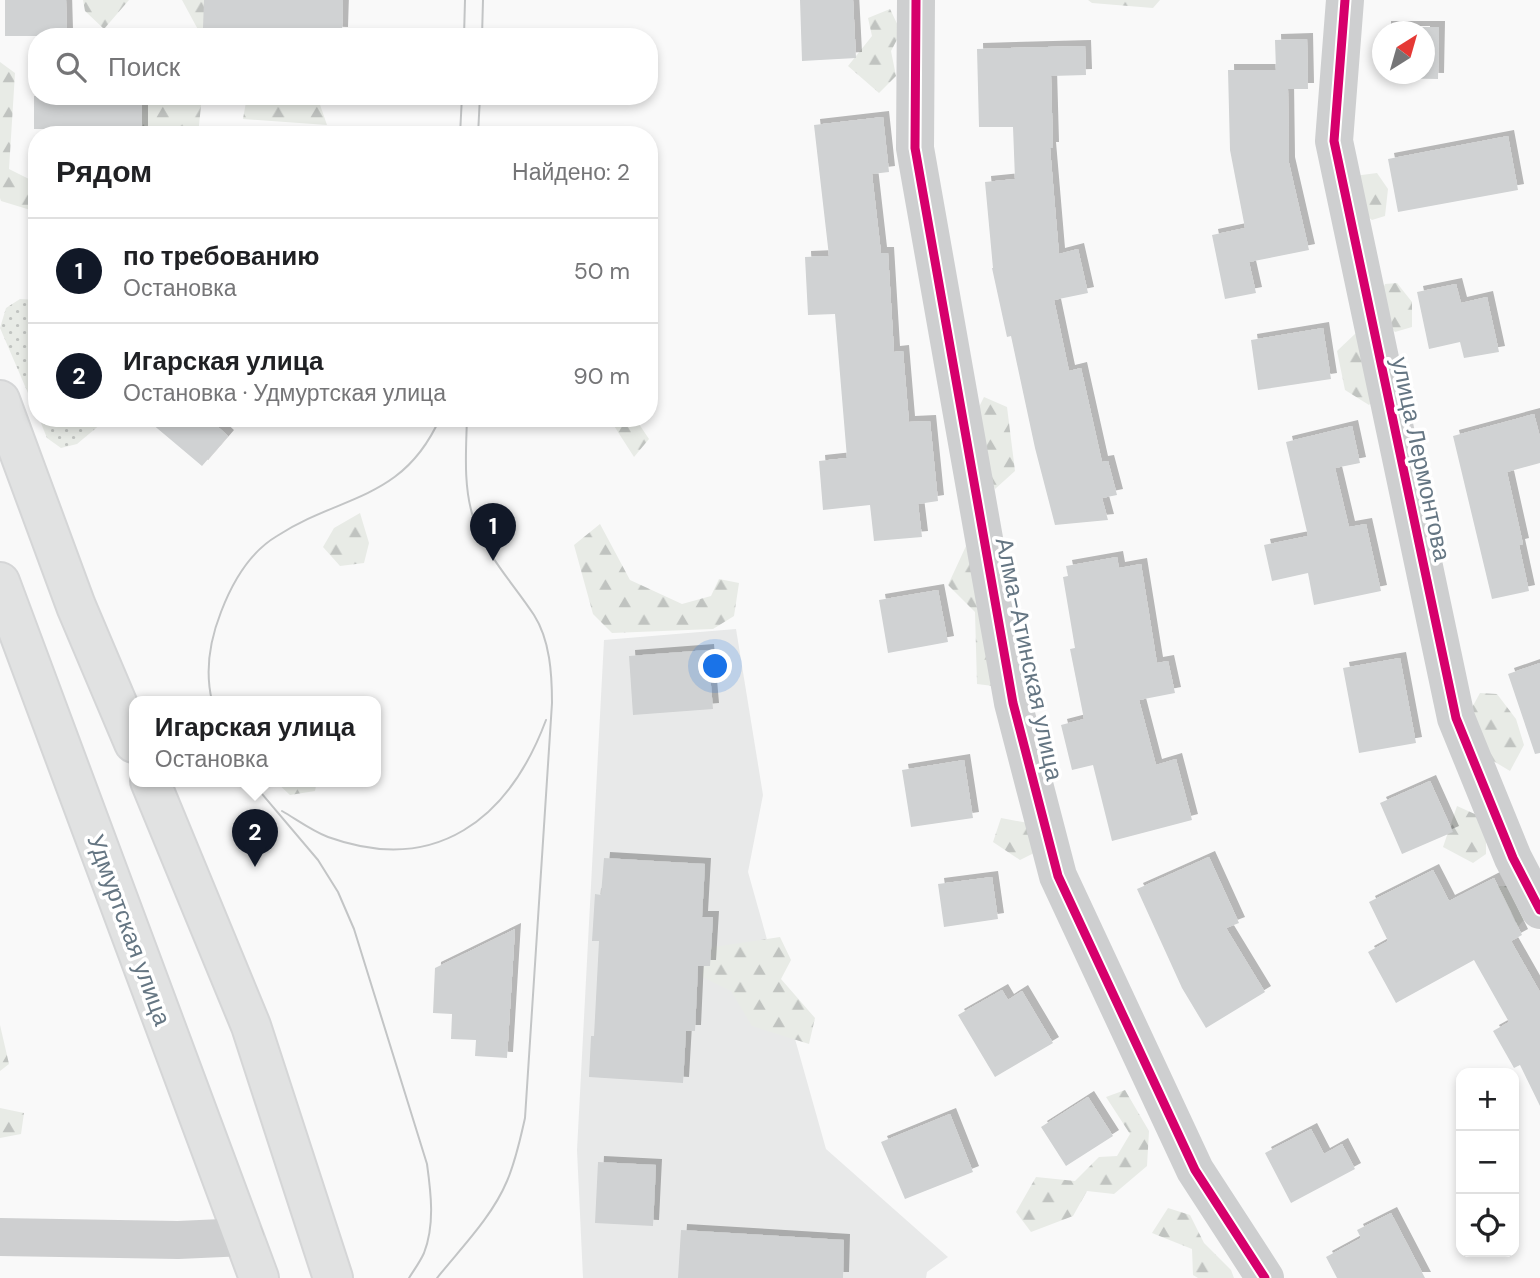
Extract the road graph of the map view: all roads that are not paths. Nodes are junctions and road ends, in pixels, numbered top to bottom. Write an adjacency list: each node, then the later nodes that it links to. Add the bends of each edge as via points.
1 (916, 0): 12 (street, Алма-Атинская улица, via 915,148 1013,703 1058,876 1195,1170)
2 (1345, 0): 7 (street, улица Лермонтова, via 1334,141 1457,718 1513,858)
3 (0, 400): 5 (main road, via 76,606)
4 (0, 582): 9 (main road, Удмуртская улица)
5 (129, 731)
6 (152, 787): 11 (main road, via 251,1026)
7 (1540, 910)
8 (0, 1237): 9 (street)
9 (245, 1237): 10 (main road, Удмуртская улица)
10 (259, 1278)
11 (332, 1278)
12 (1265, 1278)

